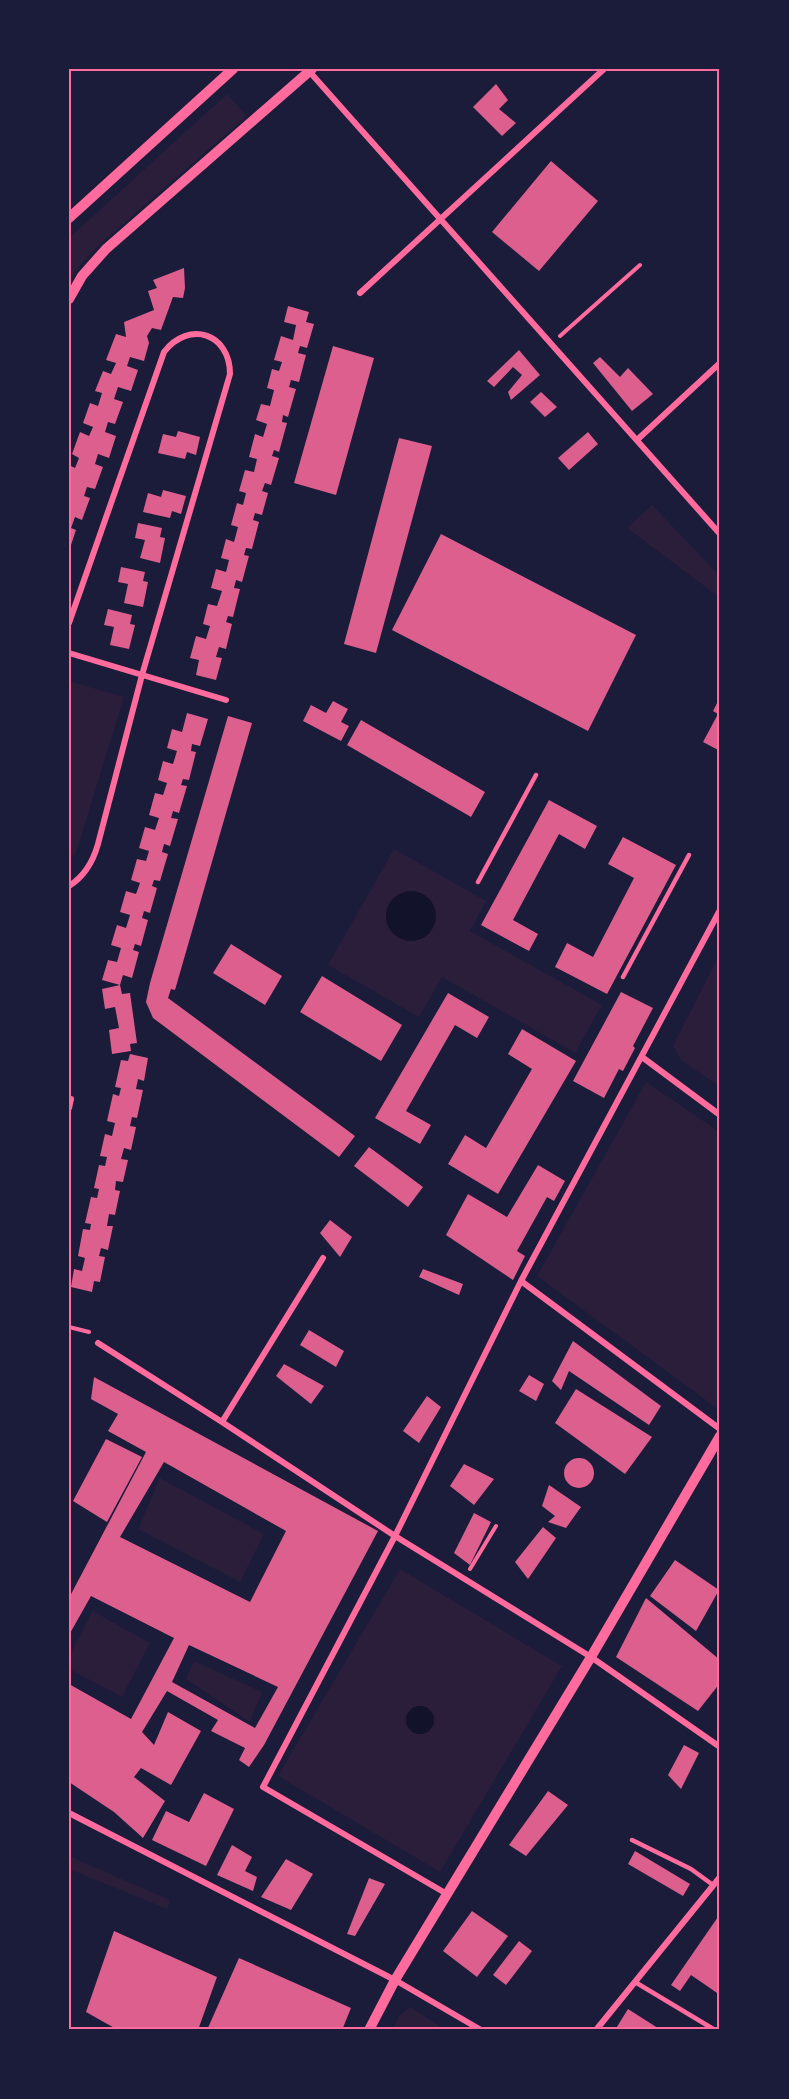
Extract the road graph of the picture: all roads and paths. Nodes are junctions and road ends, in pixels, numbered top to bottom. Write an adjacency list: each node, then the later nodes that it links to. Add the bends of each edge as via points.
1 (233, 69): 4 (street)
2 (604, 69): 5 (street)
3 (309, 70): 5 (street); 8 (street, via 106,249 82,276)
4 (69, 218)
5 (439, 220): 7 (street); 9 (street)
6 (640, 265): 9 (path)
7 (360, 293)
8 (69, 299)
9 (552, 344): 11 (street)
10 (720, 363): 11 (street)
11 (638, 439): 12 (street)
12 (720, 534)
13 (69, 623): 15 (street, via 164,352 188,334 216,340 228,355 230,374)
14 (69, 652): 15 (street)
15 (142, 675): 16 (street); 20 (street, via 95,856 81,877)
16 (226, 700)
17 (536, 775): 19 (lane)
18 (689, 855): 22 (lane)
19 (478, 882)
20 (69, 886)
21 (720, 910): 23 (street)
22 (623, 977)
23 (642, 1057): 26 (street); 28 (street)
24 (69, 1099): 25 (street)
25 (69, 1108)
26 (720, 1115)
27 (323, 1258): 30 (street)
28 (521, 1281): 31 (street); 34 (street)
29 (98, 1343): 30 (street)
30 (222, 1422): 34 (street)
31 (720, 1429)
32 (720, 1436): 36 (street)
33 (496, 1526): 35 (path)
34 (395, 1536): 35 (street); 42 (street, via 263,1787)
35 (464, 1579): 36 (street)
36 (591, 1657): 37 (street); 42 (street)
37 (720, 1747)
38 (69, 1813): 43 (street)
39 (632, 1840): 41 (lane, via 691,1869)
40 (720, 1877): 41 (street)
41 (713, 1885): 44 (street)
42 (447, 1894): 43 (street)
43 (395, 1980): 45 (street); 46 (street)
44 (635, 1982): 47 (street); 48 (lane)
45 (369, 2030)
46 (481, 2030)
47 (596, 2030)
48 (715, 2030)

